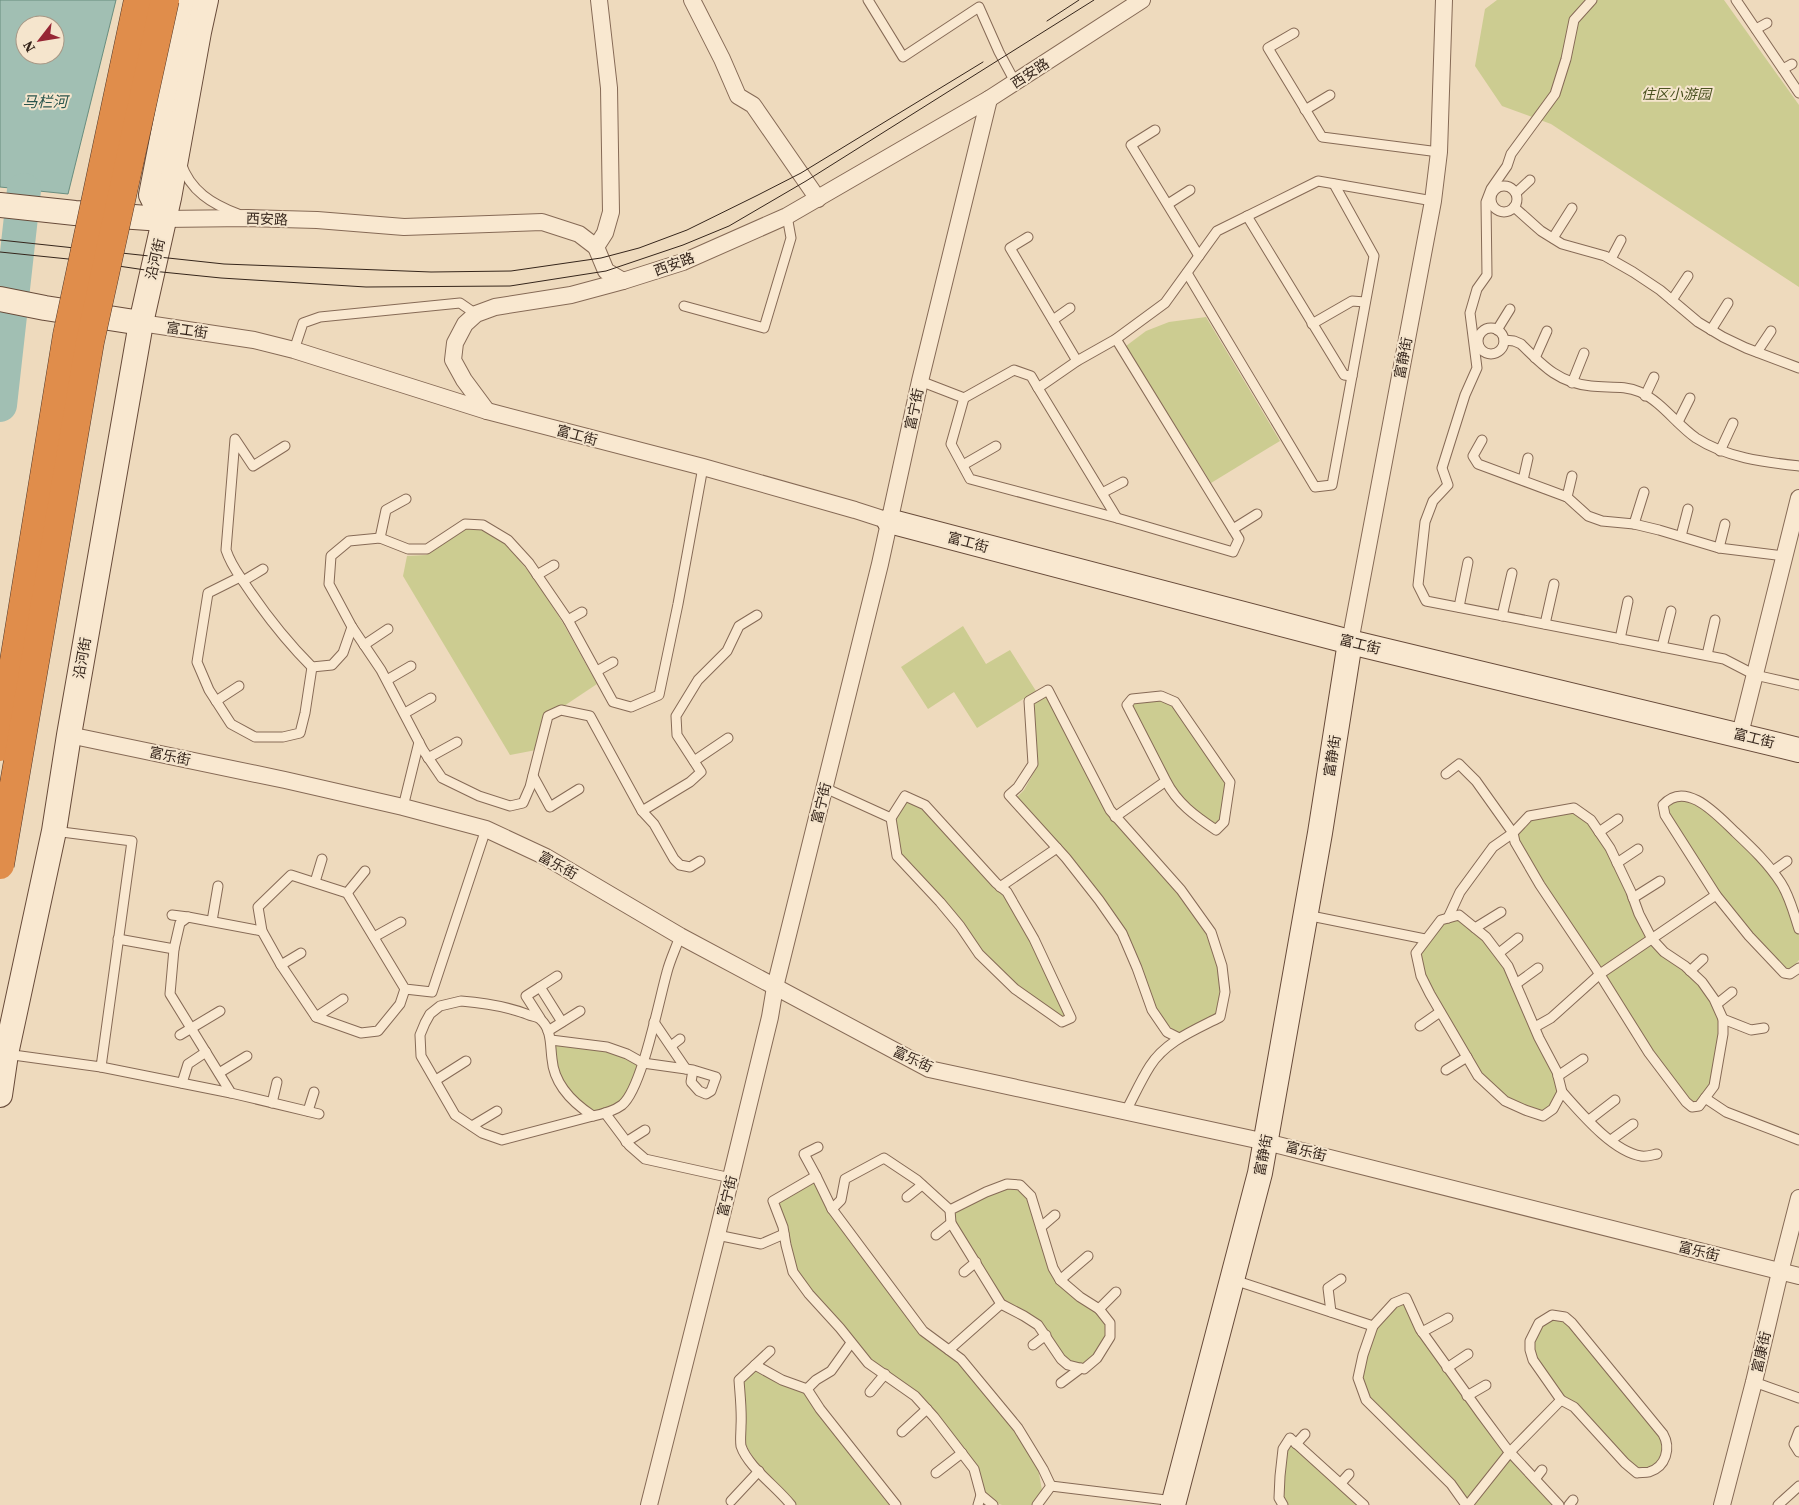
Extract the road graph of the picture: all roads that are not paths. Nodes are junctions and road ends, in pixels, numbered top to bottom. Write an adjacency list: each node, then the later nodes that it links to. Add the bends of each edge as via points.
1 (138, 0): 149 (highway, bridge, via 67,335)
2 (164, 0): 173 (highway, bridge, via 90,342)
3 (189, 0): 39 (street, 沿河街, via 151,196)
4 (206, 0): 24 (street, 沿河街)
5 (599, 0): 43 (street, via 608,88 611,212)
6 (692, 0): 30 (street, via 738,96 753,105)
7 (868, 0): 12 (lane, via 903,57)
8 (1142, 0): 18 (street, 西安路)
9 (1444, 0): 25 (street, 富静街)
10 (1592, 0): 118 (lane, via 1574,20 1554,94 1511,154 1486,202 1487,275 1477,289 1470,313 1477,368 1442,468 1448,485 1433,501 1425,522 1418,585 1426,601)
11 (1736, 0): 14 (lane)
12 (977, 3): 18 (lane)
13 (1767, 23): 14 (lane)
14 (1756, 29): 17 (lane)
15 (1294, 34): 22 (lane, via 1268,48)
16 (1792, 64): 17 (lane)
17 (1783, 69): 19 (lane)
18 (1015, 82): 21 (street, 西安路)
19 (1799, 93)
20 (1330, 95): 22 (lane)
21 (989, 99): 30 (street, 西安路); 74 (street, 富宁街)
22 (1305, 110): 25 (lane, via 1322,137)
23 (1156, 130): 32 (lane, via 1132,145)
24 (177, 152): 38 (lane, via 184,172 198,192 218,206); 39 (street, 沿河街)
25 (1439, 152): 31 (street, 富静街)
26 (1530, 180): 29 (lane)
27 (1334, 184): 31 (lane); 37 (lane, via 1318,181); 51 (lane, via 1374,256)
28 (1190, 190): 32 (lane)
29 (1516, 193): 34 (lane); 34 (lane, via 1503,186 1495,189 1490,199 1500,212 1506,213)
30 (818, 199): 36 (street, 西安路)
31 (1432, 201): 129 (street, 富静街)
32 (1168, 204): 44 (lane)
33 (0, 205): 39 (street)
34 (1514, 207): 41 (lane)
35 (1572, 208): 41 (lane)
36 (787, 216): 48 (street, 西安路, via 683,262); 53 (lane, via 792,238 764,328)
37 (1247, 216): 44 (lane, via 1217,231); 59 (lane)
38 (248, 218): 39 (street, 西安路); 43 (street, 西安路, via 404,227 542,222 579,234)
39 (164, 220): 58 (street, 沿河街)
40 (1028, 237): 57 (lane, via 1010,248)
41 (1554, 238): 45 (lane, via 1562,244)
42 (1621, 240): 45 (lane)
43 (596, 247): 48 (street, via 606,271)
44 (1199, 256): 46 (lane)
45 (1611, 259): 50 (lane)
46 (1187, 273): 64 (lane, via 1165,304); 72 (lane, via 1316,487 1332,486)
47 (1688, 276): 50 (lane)
48 (623, 281): 56 (street, 西安路, via 571,295 495,307)
49 (0, 298): 58 (street)
50 (1672, 300): 61 (lane)
51 (1365, 302): 59 (lane, via 1352,301); 72 (lane)
52 (1728, 303): 61 (lane)
53 (684, 306)
54 (1070, 308): 57 (lane)
55 (1510, 310): 60 (lane)
56 (476, 314): 66 (lane, via 460,303 320,317 303,323); 80 (street, via 465,324 454,343 453,360)
57 (1053, 320): 70 (lane)
58 (140, 324): 66 (street, 富工街, via 254,340); 145 (street, 沿河街)
59 (1312, 324): 72 (lane, via 1344,375)
60 (1497, 330): 65 (lane); 65 (lane, via 1490,327 1482,331 1478,337 1481,349 1494,355)
61 (1711, 330): 67 (lane)
62 (1547, 331): 69 (lane)
63 (1771, 331): 67 (lane)
64 (1116, 339): 70 (lane); 105 (lane)
65 (1504, 340): 69 (lane, via 1521,344)
66 (294, 350): 80 (street, 富工街)
67 (1757, 352): 71 (lane)
68 (1584, 353): 75 (lane)
69 (1535, 358): 75 (lane, via 1556,376)
70 (1077, 361): 76 (lane)
71 (1799, 368)
72 (1352, 376)
73 (1654, 377): 77 (lane)
74 (920, 382): 78 (lane); 102 (street, 富宁街)
75 (1572, 383): 77 (lane, via 1619,386)
76 (1038, 388): 78 (lane, via 1031,376 1014,370); 95 (lane)
77 (1645, 396): 81 (lane)
78 (964, 398): 88 (lane, via 951,444)
79 (1690, 398): 81 (lane)
80 (487, 411): 90 (street, 富工街)
81 (1678, 422): 86 (lane, via 1695,438)
82 (1733, 422): 86 (lane)
83 (1482, 440): 92 (lane, via 1474,456 1478,464)
84 (285, 446): 115 (lane, via 253,466 235,439 226,550 230,564)
85 (996, 446): 88 (lane)
86 (1720, 451): 89 (lane, via 1761,462)
87 (1528, 458): 92 (lane)
88 (963, 466): 101 (lane, via 970,479)
89 (1799, 466)
90 (703, 467): 102 (street, 富工街); 136 (lane, via 659,695 631,706 613,702)
91 (1572, 476): 96 (lane)
92 (1523, 480): 96 (lane)
93 (1123, 482): 95 (lane)
94 (1644, 492): 103 (lane)
95 (1102, 493): 101 (lane)
96 (1567, 497): 103 (lane, via 1588,516 1602,521)
97 (406, 498): 107 (lane, via 386,510)
98 (1798, 505): 109 (street)
99 (1688, 509): 106 (lane)
100 (1257, 514): 105 (lane)
101 (1117, 518): 105 (lane, via 1233,552 1239,539)
102 (889, 521): 129 (street, 富工街); 156 (street, 富宁街)
103 (1634, 524): 106 (lane)
104 (1725, 524): 108 (lane)
105 (1233, 529)
106 (1681, 536): 108 (lane)
107 (380, 538): 114 (lane, via 408,549 427,549 466,524 483,525 508,540); 126 (lane, via 348,541 331,556 329,584)
108 (1719, 548): 109 (lane)
109 (1784, 556): 137 (street)
110 (1468, 562): 118 (lane)
111 (554, 565): 114 (lane)
112 (263, 568): 115 (lane)
113 (1512, 573): 122 (lane)
114 (537, 575): 123 (lane)
115 (242, 579): 135 (lane, via 264,613); 142 (lane, via 208,593 197,662)
116 (1554, 584): 125 (lane)
117 (1628, 601): 128 (lane)
118 (1459, 608): 122 (lane)
119 (1671, 611): 131 (lane)
120 (582, 612): 123 (lane)
121 (758, 615): 152 (lane, via 739,626 727,651 698,680 676,716 677,735)
122 (1502, 616): 125 (lane)
123 (568, 620): 136 (lane)
124 (1715, 620): 132 (lane)
125 (1546, 624): 128 (lane)
126 (352, 627): 130 (lane); 135 (lane, via 343,653 332,665)
127 (388, 629): 130 (lane)
128 (1620, 639): 131 (lane)
129 (1350, 642): 144 (street, 富工街); 185 (street, 富静街)
130 (364, 645): 138 (lane)
131 (1662, 647): 132 (lane)
132 (1707, 656): 137 (lane, via 1724,659)
133 (613, 662): 136 (lane)
134 (411, 666): 138 (lane)
135 (312, 667): 142 (lane, via 300,733 255,736 230,724)
136 (597, 671)
137 (1755, 675): 139 (lane); 144 (street)
138 (387, 680): 143 (lane)
139 (1799, 685)
140 (239, 686): 142 (lane)
141 (431, 698): 143 (lane)
142 (216, 701)
143 (405, 713): 147 (lane)
144 (1740, 734): 150 (street, 富工街)
145 (69, 735): 158 (street, 富乐街); 164 (street, 沿河街)
146 (728, 738): 152 (lane)
147 (419, 742): 151 (lane); 158 (lane)
148 (457, 742): 151 (lane)
149 (0, 747)
150 (1799, 750)
151 (428, 758): 154 (lane, via 442,778 479,796 510,806 523,803)
152 (694, 761): 159 (lane, via 701,772)
153 (1446, 774): 166 (lane, via 1459,764 1476,781)
154 (533, 776): 157 (lane, via 550,807); 159 (lane, via 548,716 561,710 590,716)
155 (1166, 781): 155 (lane, via 1170,791 1189,812 1216,830 1224,822 1230,782 1222,762 1189,717 1175,702 1160,696 1132,699 1127,705); 160 (lane)
156 (825, 788): 161 (lane); 211 (street, 富宁街)
157 (579, 789)
158 (403, 807): 163 (street, 富乐街)
159 (642, 811): 170 (lane, via 680,865 690,867)
160 (1115, 817): 167 (lane, via 1048,690 1029,701 1033,764 1009,795); 231 (lane, via 1181,890 1211,932 1222,966 1225,992 1220,1017)
161 (891, 818): 179 (lane, via 905,796 925,805); 179 (lane, via 897,856 940,902 979,954 1015,989 1062,1022 1071,1018 1034,939 1007,892)
162 (1618, 819): 165 (lane)
163 (486, 829): 193 (street, 富乐街, via 546,857); 212 (lane, via 432,992)
164 (54, 830): 196 (lane, via 132,841); 235 (street, 沿河街)
165 (1599, 832): 166 (lane, via 1591,820 1574,808 1529,816); 172 (lane)
166 (1513, 833): 187 (lane, via 1492,847 1460,892); 207 (lane, via 1540,885)
167 (1057, 848): 179 (lane); 231 (lane, via 1122,933 1152,1010 1167,1032)
168 (1638, 849): 172 (lane)
169 (322, 859): 177 (lane)
170 (700, 861)
171 (1787, 861): 175 (lane)
172 (1617, 863): 182 (lane)
173 (0, 864)
174 (366, 871): 180 (lane)
175 (1773, 871): 181 (lane, via 1708,806 1690,798 1678,796 1668,799 1663,805 1665,815); 191 (lane, via 1790,902)
176 (1660, 881): 182 (lane)
177 (315, 882): 180 (lane); 192 (lane, via 291,875 258,907)
178 (218, 886): 188 (lane)
179 (1000, 887)
180 (347, 893): 194 (lane)
181 (1716, 895): 198 (lane); 205 (lane, via 1784,973 1790,974)
182 (1633, 898): 198 (lane)
183 (1501, 912): 190 (lane)
184 (172, 915): 186 (lane)
185 (1306, 915): 197 (lane); 268 (street, 富静街)
186 (188, 917): 188 (lane); 199 (lane, via 180,923)
187 (1448, 918): 190 (lane, via 1459,915); 197 (lane, via 1441,920)
188 (212, 921): 192 (lane)
189 (401, 922): 194 (lane)
190 (1476, 928): 201 (lane)
191 (1799, 930)
192 (262, 931): 203 (lane)
193 (680, 936): 211 (street, 富乐街); 224 (lane)
194 (374, 937): 212 (lane)
195 (1518, 938): 201 (lane)
196 (118, 939): 199 (lane); 241 (lane)
197 (1426, 939): 219 (lane, via 1416,953 1421,976)
198 (1652, 939): 206 (lane); 207 (lane)
199 (174, 949): 227 (lane, via 168,972 170,994)
200 (301, 953): 203 (lane)
201 (1498, 953): 209 (lane)
202 (1703, 959): 206 (lane)
203 (281, 965): 220 (lane)
204 (1538, 968): 209 (lane)
205 (1799, 968)
206 (1690, 971): 216 (lane)
207 (1600, 974): 226 (lane, via 1551,1018); 252 (lane, via 1649,1053 1686,1102 1692,1107 1699,1106)
208 (557, 976): 210 (lane)
209 (1516, 984): 226 (lane)
210 (540, 987): 215 (lane); 221 (lane, via 526,996)
211 (775, 987): 257 (street, 富乐街, via 929,1069); 272 (street, 富宁街)
212 (405, 989): 220 (lane, via 400,1004 378,1031 361,1033)
213 (1732, 992): 216 (lane)
214 (342, 999): 220 (lane)
215 (551, 1004): 221 (lane); 223 (lane)
216 (1717, 1004): 222 (lane)
217 (220, 1011): 227 (lane)
218 (580, 1011): 223 (lane)
219 (1440, 1012): 225 (lane); 237 (lane)
220 (316, 1016)
221 (538, 1016): 230 (lane); 245 (lane, via 488,1003 461,1000 440,1006 430,1014 420,1035 422,1056)
222 (1723, 1019): 228 (lane, via 1751,1030); 252 (lane, via 1724,1034 1714,1086)
223 (562, 1022): 230 (lane)
224 (654, 1022): 233 (lane); 240 (lane)
225 (1420, 1026)
226 (1534, 1026): 244 (lane)
227 (191, 1028): 229 (lane); 234 (lane)
228 (1764, 1028)
229 (180, 1035)
230 (550, 1036): 240 (lane, via 607,1047); 260 (lane, via 552,1060 560,1083 569,1098)
231 (1179, 1038): 257 (lane, via 1150,1065)
232 (680, 1039): 233 (lane)
233 (671, 1046): 240 (lane, via 690,1069)
234 (206, 1052): 243 (lane); 247 (lane, via 188,1064)
235 (6, 1054): 241 (lane); 251 (street, 沿河街)
236 (247, 1056): 243 (lane)
237 (1467, 1057): 242 (lane); 249 (lane, via 1490,1088 1505,1101 1525,1110 1543,1116 1553,1109)
238 (1583, 1059): 244 (lane)
239 (466, 1061): 245 (lane)
240 (643, 1063): 258 (lane, via 629,1096 622,1105)
241 (101, 1067): 247 (lane)
242 (1446, 1070)
243 (219, 1073): 250 (lane)
244 (1558, 1076): 249 (lane)
245 (436, 1080): 263 (lane, via 455,1115)
246 (277, 1082): 254 (lane)
247 (182, 1083): 250 (lane)
248 (314, 1092): 255 (lane)
249 (1562, 1092): 261 (lane)
250 (231, 1093): 254 (lane)
251 (0, 1095)
252 (1705, 1098): 266 (lane, via 1726,1112)
253 (1615, 1100): 261 (lane)
254 (272, 1103): 255 (lane)
255 (308, 1111): 259 (lane)
256 (498, 1111): 263 (lane)
257 (1126, 1112): 268 (street, 富乐街)
258 (605, 1113): 260 (lane); 267 (lane)
259 (319, 1114)
260 (593, 1116): 263 (lane, via 502,1140)
261 (1589, 1120): 265 (lane)
262 (1633, 1124): 265 (lane)
263 (472, 1126)
264 (645, 1130): 267 (lane)
265 (1610, 1140): 270 (lane, via 1642,1157)
266 (1799, 1140)
267 (626, 1142): 272 (lane, via 645,1159)
268 (1266, 1142): 287 (street, 富乐街); 291 (street, 富静街)
269 (818, 1146): 271 (lane, via 804,1154)
270 (1656, 1154)
271 (816, 1176): 276 (lane); 281 (lane, via 773,1201)
272 (731, 1178): 283 (street, 富宁街)
273 (922, 1185): 274 (lane); 276 (lane, via 884,1158 845,1179 841,1200); 277 (lane)
274 (907, 1197)
275 (1799, 1198): 287 (street, 富康街)
276 (832, 1208): 302 (lane, via 923,1331)
277 (950, 1210): 279 (lane); 280 (lane, via 1007,1184 1020,1185 1031,1196)
278 (1056, 1215): 280 (lane)
279 (951, 1222): 282 (lane); 285 (lane)
280 (1041, 1227): 290 (lane, via 1053,1268)
281 (784, 1234): 283 (lane, via 761,1244); 300 (lane, via 793,1272)
282 (936, 1234)
283 (717, 1235): 336 (street, 富宁街)
284 (1088, 1256): 290 (lane)
285 (976, 1262): 286 (lane); 293 (lane)
286 (964, 1272)
287 (1780, 1272): 288 (street, 富乐街); 309 (street, 富康街)
288 (1799, 1276)
289 (1341, 1279): 295 (lane, via 1328,1288)
290 (1060, 1280): 294 (lane)
291 (1234, 1280): 295 (lane); 335 (street, 富静街)
292 (1116, 1292): 294 (lane)
293 (1001, 1304): 299 (lane, via 1038,1325); 302 (lane)
294 (1099, 1308): 306 (lane, via 1110,1323 1110,1337 1097,1358)
295 (1331, 1312): 297 (lane)
296 (1448, 1318): 298 (lane)
297 (1373, 1326): 298 (lane, via 1394,1303 1406,1298); 344 (lane, via 1358,1378 1366,1400)
298 (1422, 1332): 307 (lane)
299 (1046, 1335): 301 (lane); 306 (lane, via 1061,1359 1068,1365)
300 (851, 1343): 308 (lane, via 868,1363); 312 (lane, via 830,1371)
301 (1033, 1345)
302 (949, 1350): 331 (lane, via 961,1359 1018,1428)
303 (770, 1352): 305 (lane)
304 (1468, 1354): 307 (lane)
305 (755, 1365): 312 (lane, via 782,1380); 326 (lane, via 739,1380 741,1444)
306 (1081, 1368): 310 (lane)
307 (1448, 1368): 314 (lane)
308 (885, 1374): 313 (lane); 317 (lane, via 915,1396)
309 (1754, 1382): 315 (lane); 346 (street, 富康街)
310 (1061, 1383)
311 (1486, 1384): 314 (lane)
312 (807, 1388): 338 (lane)
313 (870, 1392)
314 (1467, 1396): 323 (lane)
315 (1799, 1398)
316 (1561, 1400): 316 (lane, via 1530,1350 1530,1340 1539,1324 1552,1315 1565,1317 1572,1323 1604,1355 1646,1408 1668,1442 1664,1460 1657,1468 1637,1472 1574,1408); 323 (lane)
317 (927, 1410): 319 (lane); 322 (lane)
318 (1799, 1431): 324 (lane, via 1794,1444)
319 (902, 1432)
320 (1305, 1434): 321 (lane)
321 (1296, 1444): 330 (lane); 342 (lane, via 1290,1438 1283,1449 1279,1498)
322 (962, 1452): 327 (lane); 333 (lane, via 974,1469)
323 (1510, 1452): 329 (lane); 344 (lane)
324 (1799, 1452)
325 (1542, 1470): 329 (lane)
326 (758, 1471): 334 (lane); 337 (lane)
327 (936, 1473)
328 (1349, 1474): 330 (lane)
329 (1535, 1479): 345 (lane)
330 (1341, 1483): 343 (lane)
331 (1051, 1486): 335 (lane); 341 (lane)
332 (1799, 1486): 347 (lane)
333 (981, 1495): 339 (lane); 340 (lane)
334 (731, 1501)
335 (1174, 1503)
336 (649, 1505)
337 (791, 1505)
338 (896, 1505)
339 (978, 1505)
340 (993, 1505)
341 (1036, 1505)
342 (1283, 1505)
343 (1364, 1505)
344 (1467, 1505)
345 (1559, 1505)
346 (1722, 1505)
347 (1778, 1505)

